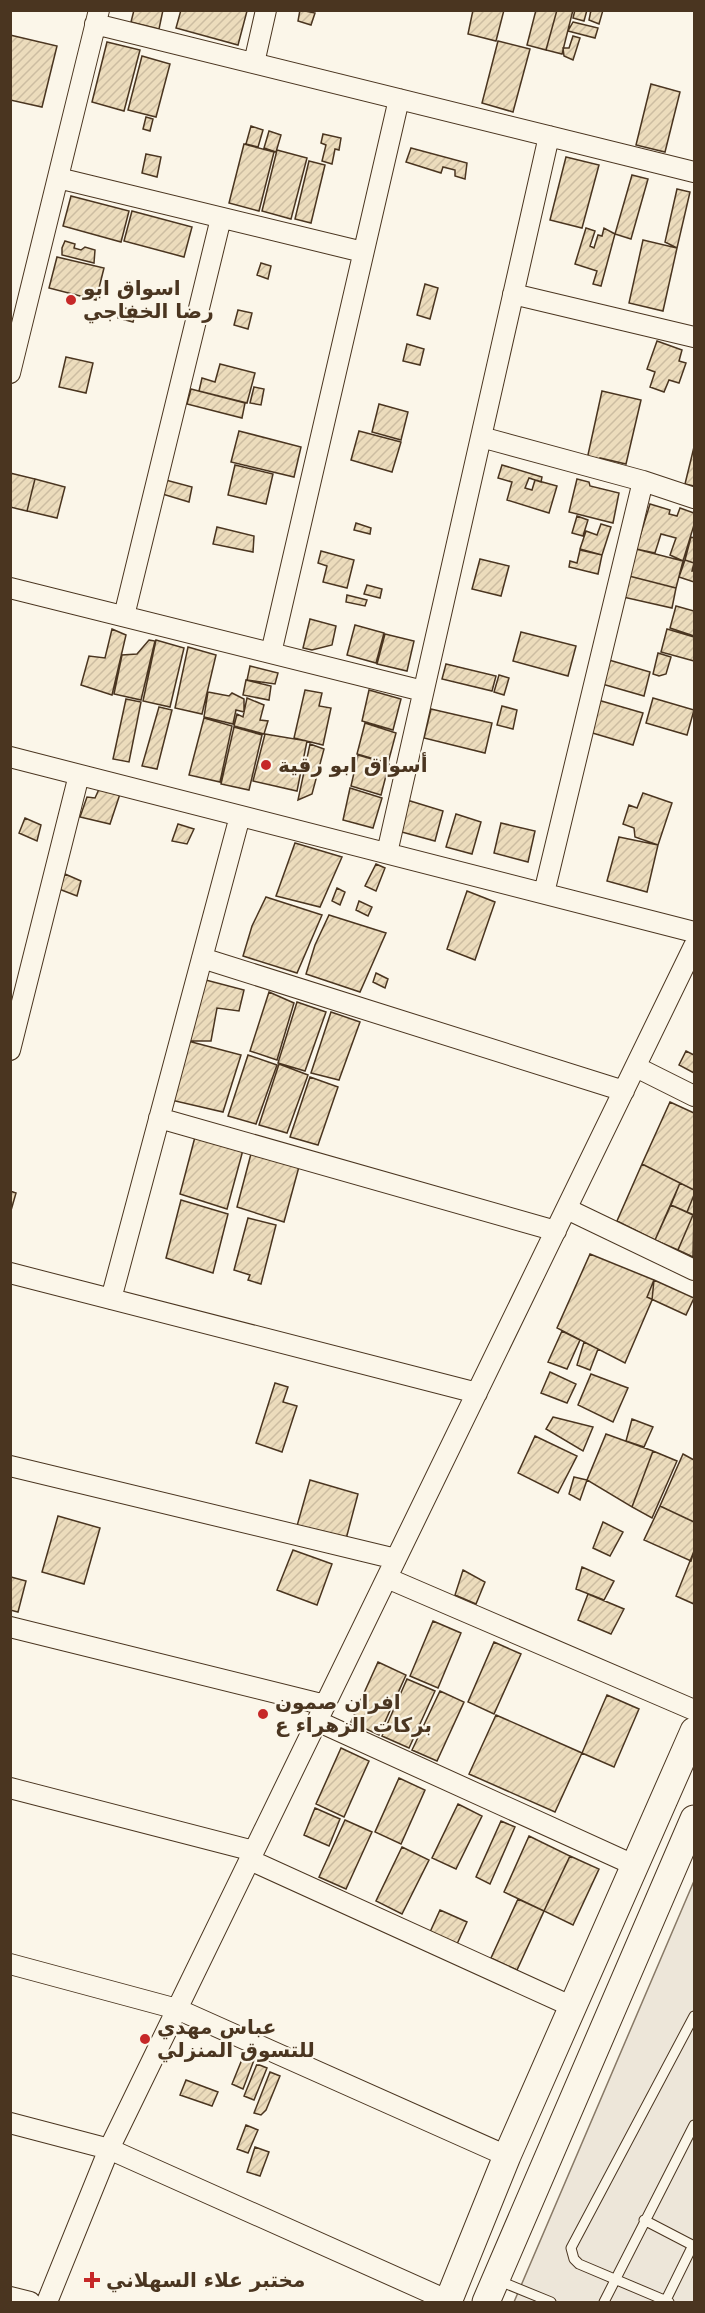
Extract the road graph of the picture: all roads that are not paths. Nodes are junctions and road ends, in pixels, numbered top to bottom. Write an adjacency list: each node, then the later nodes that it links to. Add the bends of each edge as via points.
1 (266, 10): 3 (street)
2 (97, 17): 3 (street); 7 (street)
3 (254, 63): 4 (street)
4 (399, 99): 5 (street); 9 (street)
5 (549, 136): 6 (street); 10 (street)
6 (694, 172)
7 (58, 178): 8 (street); 11 (street)
8 (222, 218): 9 (street); 18 (street)
9 (363, 252): 19 (street)
10 (513, 294): 12 (street); 14 (street)
11 (16, 329): 13 (street)
12 (694, 337)
13 (10, 374)
14 (481, 437): 15 (street); 20 (street)
15 (643, 481): 16 (street); 25 (street)
16 (694, 498)
17 (10, 588): 18 (street)
18 (124, 616): 19 (street)
19 (271, 653): 20 (street)
20 (423, 691): 24 (street)
21 (10, 757): 22 (street)
22 (79, 775): 23 (street); 29 (street)
23 (240, 816): 24 (street); 28 (street)
24 (387, 853): 25 (street)
25 (544, 893): 26 (street)
26 (694, 932)
27 (694, 946): 30 (street)
28 (202, 958): 31 (street); 33 (street)
29 (10, 1050)
30 (636, 1067): 31 (street); 32 (street)
31 (624, 1091): 34 (street)
32 (694, 1096)
33 (159, 1118): 35 (street); 38 (street)
34 (567, 1209): 35 (street); 36 (street)
35 (556, 1231): 39 (street)
36 (694, 1270)
37 (10, 1274): 38 (street)
38 (111, 1299): 39 (street)
39 (477, 1393): 41 (street)
40 (10, 1466): 41 (street)
41 (396, 1559): 42 (street)
42 (387, 1578): 44 (street); 45 (street)
43 (10, 1627): 45 (street)
44 (694, 1710)
45 (321, 1713): 49 (street); 50 (street)
46 (694, 1731): 50 (street)
47 (10, 1788): 49 (street)
48 (694, 1819): 62 (street)
49 (252, 1856): 52 (street); 53 (street)
50 (636, 1866): 52 (street)
51 (10, 1964): 53 (street)
52 (573, 2007): 58 (street)
53 (177, 2009): 57 (street); 58 (street)
54 (694, 2016): 61 (lane, via 571,2248 579,2264)
55 (10, 2123): 57 (street)
56 (694, 2125): 59 (lane)
57 (109, 2149): 65 (street); 66 (street)
58 (507, 2156): 66 (street)
59 (644, 2220): 60 (lane); 61 (lane)
60 (694, 2245): 69 (lane)
61 (615, 2280): 68 (lane); 69 (lane)
62 (490, 2291): 67 (lane)
63 (10, 2297): 64 (street)
64 (30, 2302)
65 (47, 2302)
66 (449, 2302)
67 (551, 2302)
68 (604, 2302)
69 (666, 2302)

